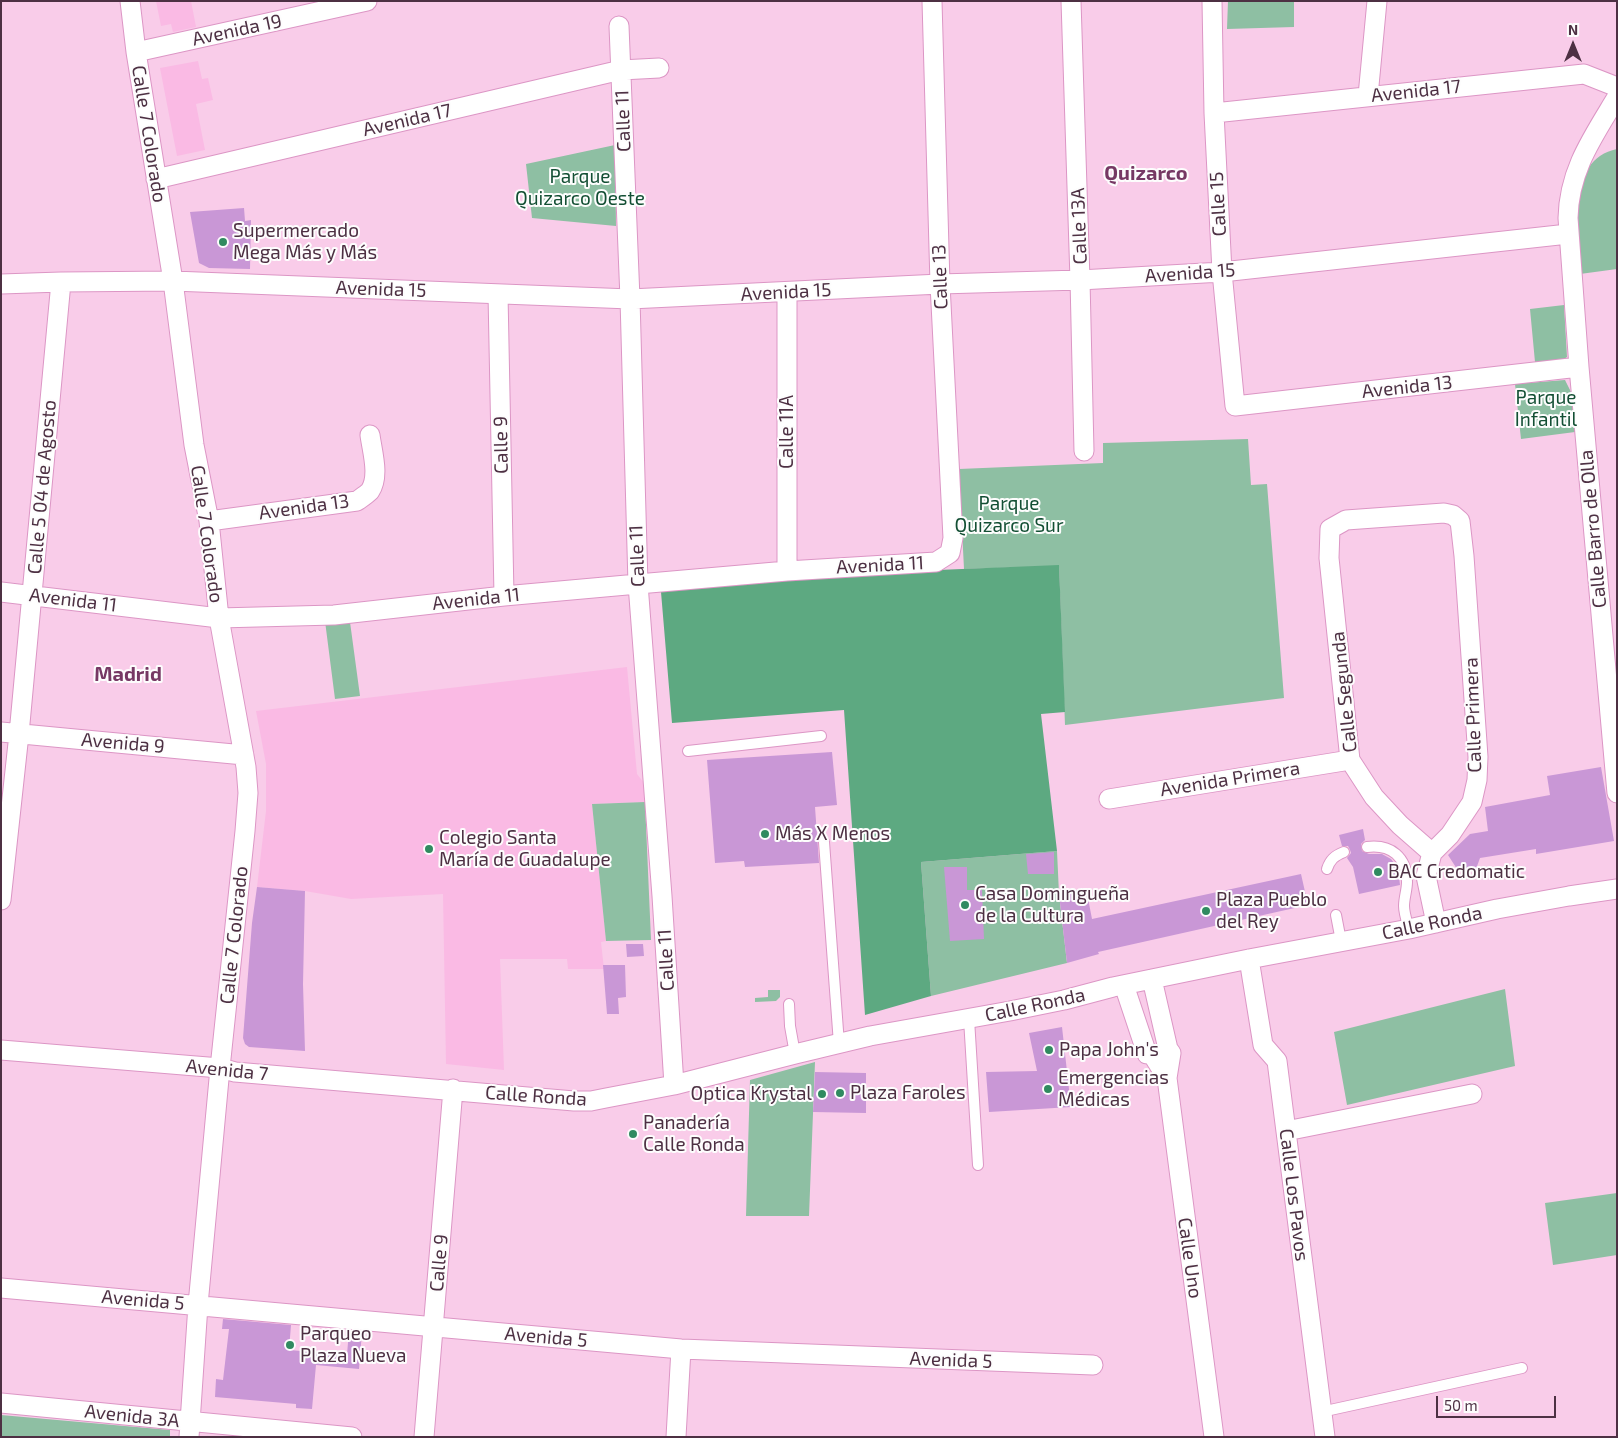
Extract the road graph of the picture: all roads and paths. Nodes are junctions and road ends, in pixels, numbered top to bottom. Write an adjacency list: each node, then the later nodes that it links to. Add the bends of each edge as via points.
1 (130, 1): 8 (street, Calle 7 Colorado)
2 (367, 1): 8 (street, Avenida 19)
3 (932, 1): 22 (street, Calle 13)
4 (1071, 1): 18 (street, Calle 13A)
5 (1212, 1): 14 (street, Calle 15)
6 (1377, 1): 12 (street)
7 (619, 26): 10 (street, Calle 11)
8 (136, 52): 15 (street, Calle 7 Colorado)
9 (659, 68): 10 (street, Avenida 17)
10 (621, 70): 15 (street, Avenida 17); 25 (street, Calle 11)
11 (1617, 86): 12 (street, Avenida 17, via 1584,74)
12 (1368, 96): 14 (street, Avenida 17)
13 (1617, 97): 16 (street, Calle Barro de Olla, via 1577,168 1568,203)
14 (1214, 113): 17 (street, Calle 15)
15 (156, 178): 19 (street, Calle 7 Colorado)
16 (1568, 234): 17 (street, Avenida 15); 26 (street, Calle Barro de Olla)
17 (1222, 272): 18 (street, Avenida 15); 27 (street, Calle 15)
18 (1080, 280): 22 (street, Avenida 15); 29 (street, Calle 13A)
19 (173, 281): 20 (street, Avenida 15); 24 (street, Avenida 15); 30 (street, Calle 7 Colorado, via 194,445)
20 (62, 282): 21 (street, Avenida 15); 36 (street, Calle 5 04 de Agosto)
21 (1, 284)
22 (940, 284): 23 (street, Avenida 15); 32 (street, Calle 13, via 953,538)
23 (787, 292): 25 (street, Avenida 15); 33 (street, Calle 11A)
24 (498, 294): 25 (street, Avenida 15); 37 (street, Calle 9)
25 (630, 299): 34 (street, Calle 11)
26 (1579, 368): 27 (street, Avenida 13); 44 (street, Calle Barro de Olla)
27 (1235, 406)
28 (370, 435): 30 (street, Avenida 13, via 375,474 369,492 357,501)
29 (1084, 451)
30 (208, 521): 38 (street, Calle 7 Colorado)
31 (1330, 529): 43 (street, Calle Segunda, via 1330,558); 49 (street, Calle Primera, via 1346,520 1444,513 1453,515 1460,522 1478,757 1477,780 1472,802 1450,835)
32 (950, 553): 33 (street, Avenida 11, via 936,562)
33 (787, 571): 34 (street, Avenida 11)
34 (638, 584): 37 (street, Avenida 11); 67 (street, Calle 11)
35 (1, 592): 36 (street, Avenida 11)
36 (32, 595): 38 (street, Avenida 11); 39 (street, Calle 5 04 de Agosto)
37 (504, 596): 38 (street, Avenida 11, via 334,615)
38 (219, 618): 42 (street, Calle 7 Colorado)
39 (10, 733): 42 (street, Avenida 9); 52 (street, Calle 5 04 de Agosto)
40 (821, 736): 41 (lane)
41 (688, 751)
42 (244, 755): 65 (street, Calle 7 Colorado, via 248,793)
43 (1350, 760): 45 (street, Avenida Primera); 49 (street, Calle Segunda, via 1374,797)
44 (1617, 793)
45 (1109, 799)
46 (824, 842): 62 (lane)
47 (1367, 847): 55 (lane, via 1388,848 1404,864 1407,881 1404,908)
48 (1344, 852): 50 (lane, via 1335,856)
49 (1432, 853): 54 (street, via 1426,876)
50 (1327, 869)
51 (1617, 889): 54 (street, Calle Ronda)
52 (1, 900)
53 (1336, 915): 56 (lane)
54 (1436, 923): 55 (street, Calle Ronda)
55 (1409, 929): 56 (street, Calle Ronda)
56 (1341, 941): 57 (street, Calle Ronda)
57 (1249, 959): 58 (street, Calle Ronda); 70 (street, Calle Los Pavos, via 1263,1045 1277,1061)
58 (1152, 979): 59 (street, Calle Ronda); 66 (street, Calle Uno, via 1171,1053)
59 (1124, 985): 61 (street, Calle Ronda); 66 (street, Calle Uno, via 1147,1054 1152,1054)
60 (789, 1004): 64 (lane)
61 (969, 1019): 62 (street, Calle Ronda); 71 (lane)
62 (839, 1044): 64 (street, Calle Ronda)
63 (1, 1050): 65 (street, Avenida 7)
64 (795, 1054): 67 (street, Calle Ronda)
65 (220, 1068): 68 (street, Avenida 7, via 235,1072); 73 (street, Calle 7 Colorado)
66 (1167, 1078): 84 (street, Calle Uno)
67 (674, 1085): 68 (street, Calle Ronda, via 591,1101)
68 (453, 1089): 74 (street, Calle 9)
69 (1472, 1094): 70 (street)
70 (1286, 1131): 79 (street, Calle Los Pavos)
71 (978, 1165)
72 (1, 1288): 73 (street, Avenida 5)
73 (198, 1305): 74 (street, Avenida 5); 80 (street, Calle 7 Colorado)
74 (433, 1327): 75 (street, Avenida 5); 82 (street, Calle 9)
75 (681, 1348): 76 (street, Avenida 5); 83 (street)
76 (1093, 1365)
77 (1522, 1368): 79 (lane)
78 (1, 1403): 80 (street, Avenida 3A)
79 (1321, 1412): 85 (street, Calle Los Pavos)
80 (189, 1429): 81 (street, Avenida 3A)
81 (352, 1437)
82 (424, 1437)
83 (676, 1437)
84 (1214, 1437)
85 (1324, 1437)

